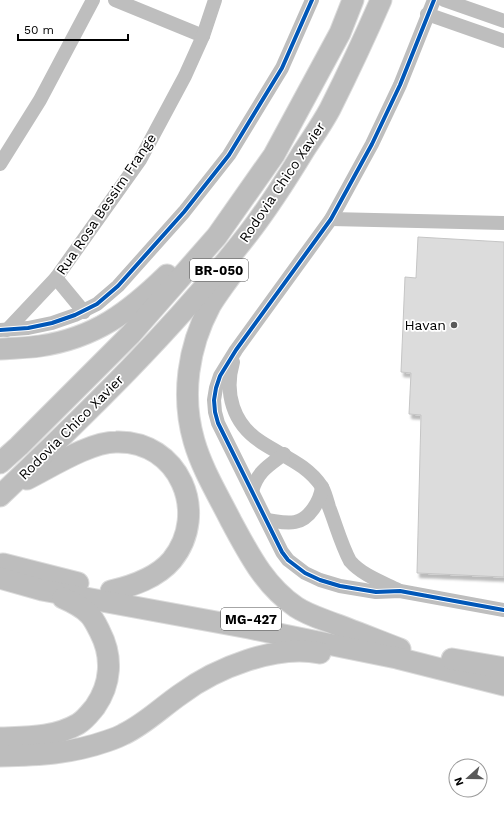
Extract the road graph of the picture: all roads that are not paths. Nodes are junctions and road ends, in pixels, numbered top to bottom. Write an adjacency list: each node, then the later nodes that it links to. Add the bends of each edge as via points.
1 (93, 0): 14 (street, via 40,100)
2 (115, 0): 11 (street)
3 (215, 0): 11 (street, Rua Rosa Bessim Frange)
4 (312, 0): 19 (street, via 282,68 229,155 184,212 123,280 97,304)
5 (353, 0): 13 (highway, Rodovia Chico Xavier / BR-050, via 340,33 309,94)
6 (381, 0): 15 (highway, Rodovia Chico Xavier / BR-050, via 329,111)
7 (434, 0): 9 (street)
8 (444, 0): 10 (street)
9 (427, 14): 12 (street); 16 (street, via 400,85 376,137)
10 (504, 21)
11 (203, 36): 18 (street, Rua Rosa Bessim Frange, via 185,76 140,160)
12 (504, 41)
13 (274, 155): 20 (highway, via 211,231 161,281 116,319 100,328 40,346); 23 (highway, Rodovia Chico Xavier / BR-050, via 217,236 130,334)
14 (0, 164)
15 (280, 188): 26 (highway, Rodovia Chico Xavier / BR-050, via 244,239 160,338); 34 (highway, via 245,255 210,305 193,346 187,392 194,441 205,470 251,559 280,594 311,615)
16 (331, 219): 17 (street); 21 (street)
17 (504, 223)
18 (56, 278): 19 (street); 20 (street, Rua Rosa Bessim Frange)
19 (84, 312): 20 (street)
20 (2, 336)
21 (236, 350): 22 (street, via 229,374 233,409 252,436); 25 (street, via 220,376 214,400 215,412)
22 (284, 454): 24 (street, via 309,472); 25 (street, via 263,470)
23 (0, 463)
24 (322, 487): 27 (street, via 319,501 303,519 290,523); 32 (street, via 350,561 362,572)
25 (252, 491): 27 (street)
26 (4, 493): 31 (highway, via 95,446 116,442 135,444 152,450 165,459 176,471 188,502 189,517 180,549 171,561 149,578 126,588)
27 (267, 520): 32 (street, via 282,552 305,573 340,586 376,592)
28 (0, 563): 31 (highway, MG-427)
29 (0, 578): 30 (highway, MG-427)
30 (42, 590): 36 (highway, MG-427, via 249,628 397,658); 38 (highway, via 80,606 89,614 104,639 109,665 108,679 98,703 79,723 54,734)
31 (110, 591): 34 (highway, MG-427)
32 (400, 591): 33 (street)
33 (504, 610)
34 (400, 649): 35 (highway, MG-427)
35 (504, 668)
36 (474, 677): 37 (highway, MG-427); 39 (highway, via 430,677 315,652 275,654 233,666 206,678 124,735 70,752)
37 (504, 686)
38 (0, 738)
39 (0, 756)

